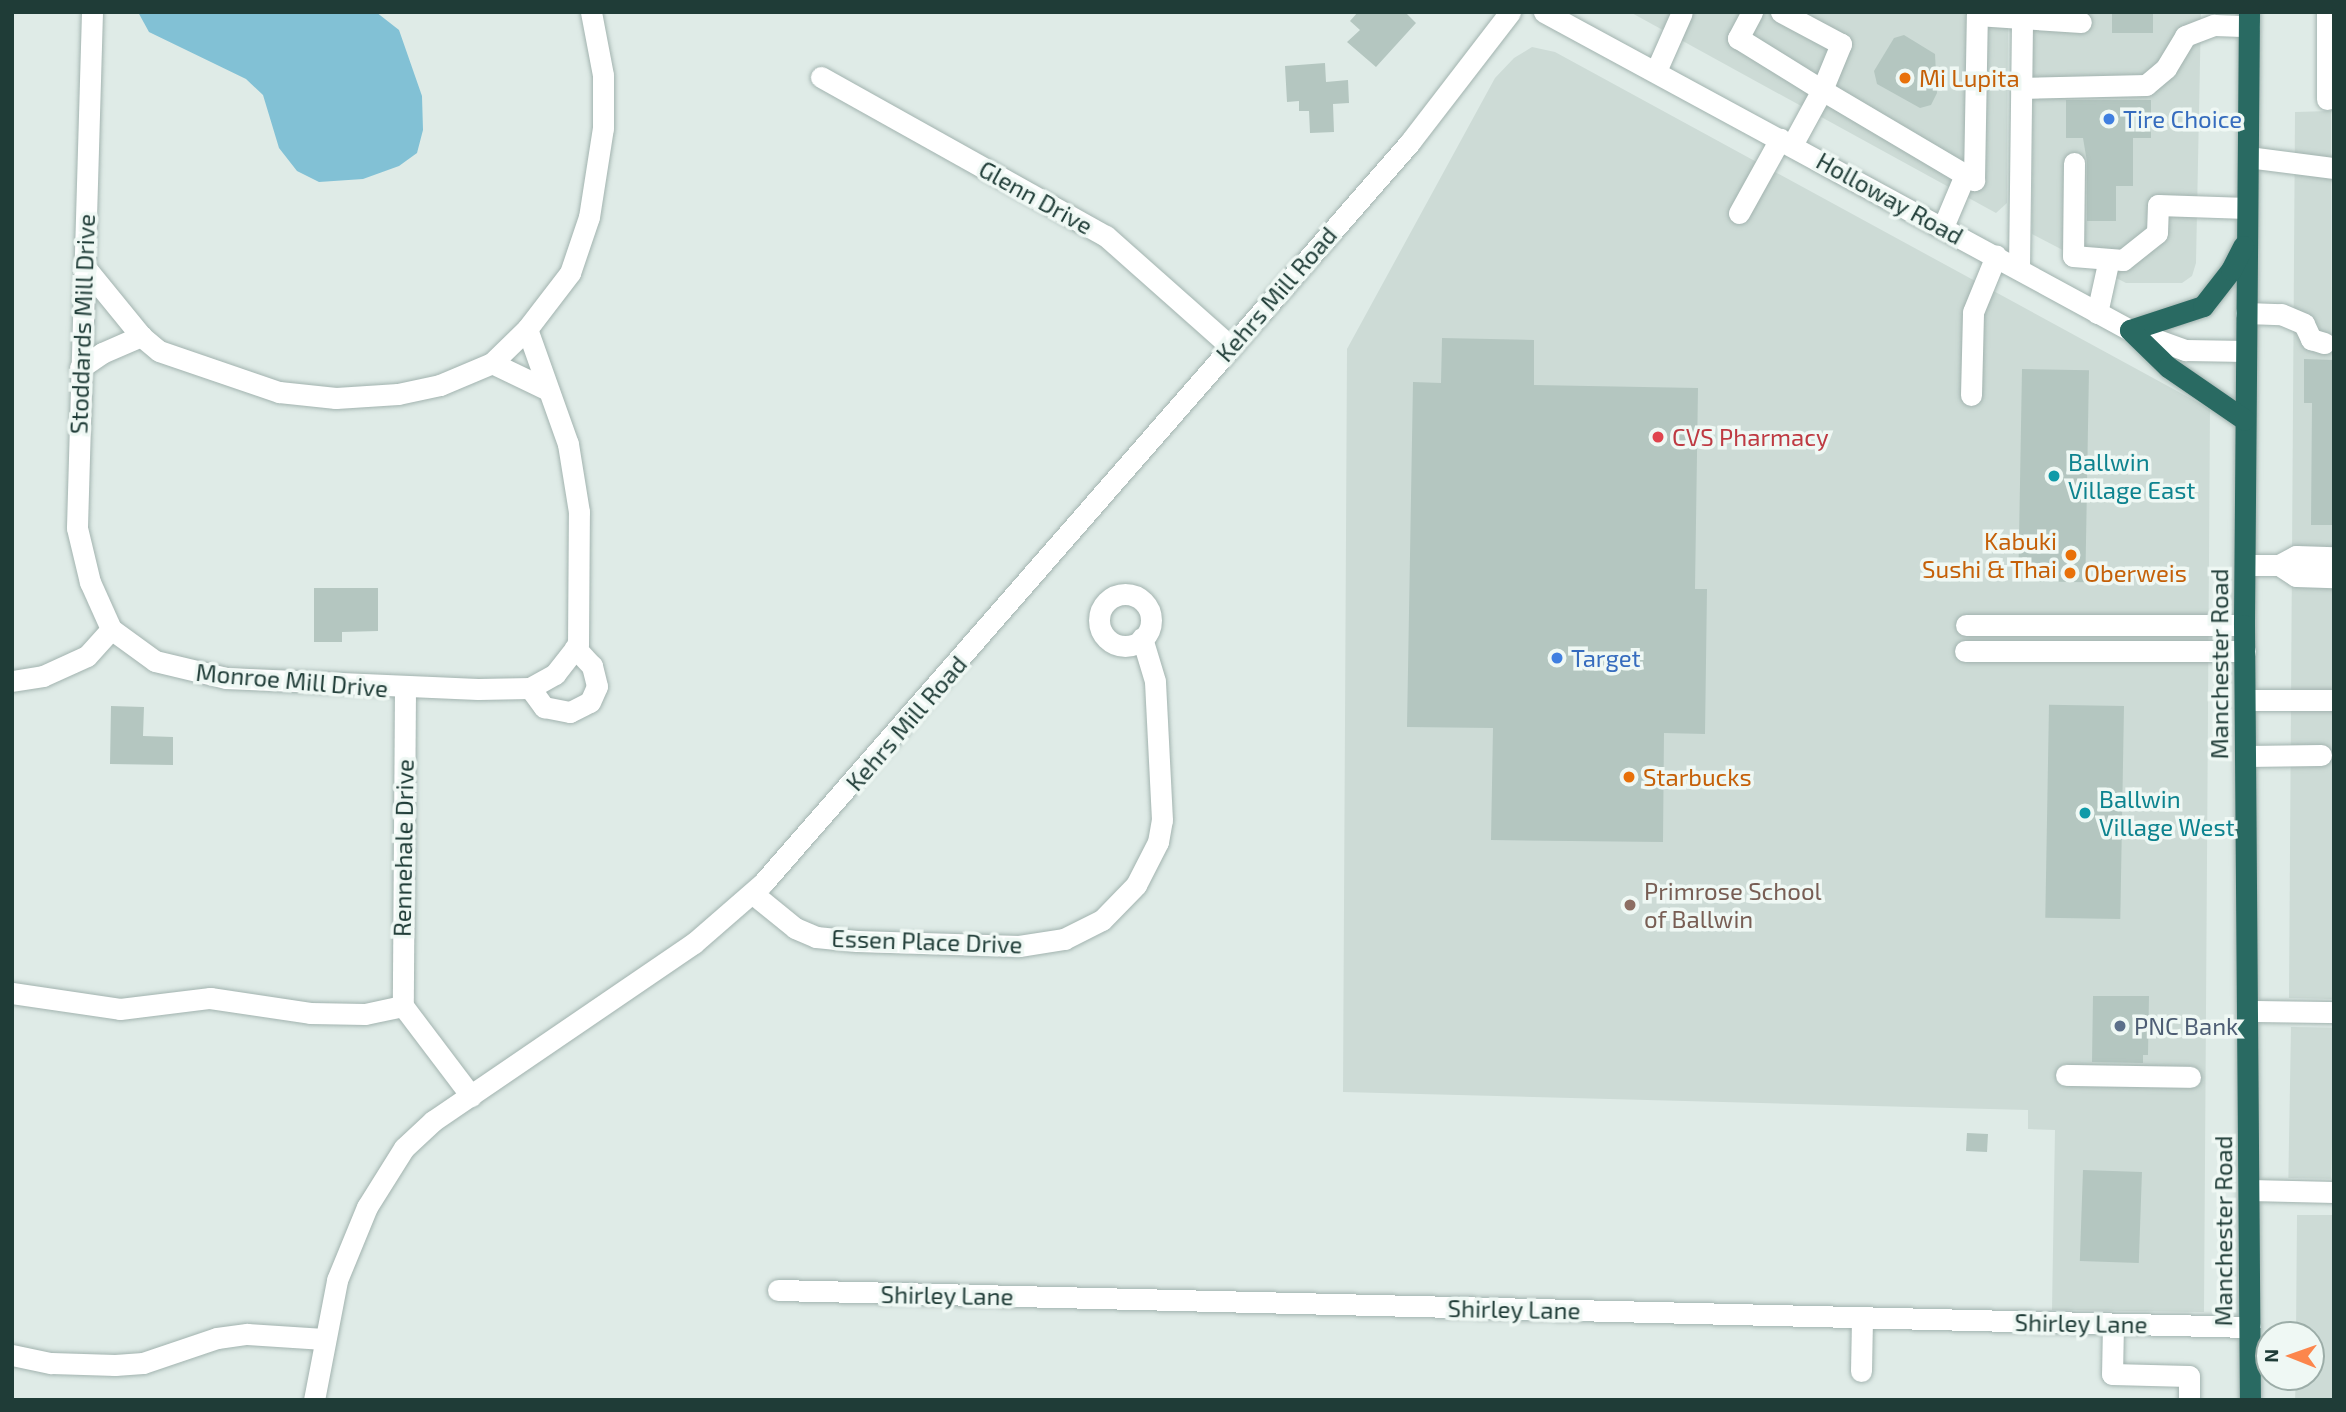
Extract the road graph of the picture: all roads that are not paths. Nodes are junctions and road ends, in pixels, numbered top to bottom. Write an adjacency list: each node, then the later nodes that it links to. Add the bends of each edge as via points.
1 (92, 12): 28 (street, Stoddards Mill Drive)
2 (591, 12): 32 (street, via 603,75 603,128 589,217 570,273)
3 (1510, 12): 36 (street, Kehrs Mill Road, via 1410,142)
4 (1544, 12): 12 (street, Holloway Road)
5 (1682, 12): 12 (street)
6 (1752, 12): 15 (street, via 1738,37)
7 (1781, 12): 15 (street, via 1841,44)
8 (2327, 12): 16 (street)
9 (2022, 15): 11 (street); 14 (street); 21 (street, via 1977,15 1974,180)
10 (2249, 19): 14 (street, via 2185,36 2166,68 2146,85); 18 (highway, Manchester Road)
11 (2081, 22)
12 (1656, 71): 17 (street, Holloway Road)
13 (821, 78): 36 (street, Glenn Drive, via 1106,236)
14 (2021, 88): 29 (street)
15 (1822, 90): 17 (street); 21 (street)
16 (2327, 99)
17 (1786, 142): 23 (street); 24 (street, Holloway Road)
18 (2248, 157): 20 (street); 22 (highway, Manchester Road)
19 (2074, 163): 27 (street, via 2073,256)
20 (2334, 168)
21 (1965, 175): 24 (street)
22 (2247, 208): 25 (highway, Manchester Road); 27 (street, via 2158,205 2157,233 2123,260)
23 (1739, 213)
24 (1943, 227): 26 (street, Holloway Road)
25 (2246, 238): 31 (highway, Manchester Road); 33 (highway, via 2231,270 2203,306)
26 (1996, 256): 29 (street, Holloway Road); 41 (street, via 1973,312)
27 (2109, 259): 30 (street)
28 (83, 266): 34 (street); 39 (street, Stoddards Mill Drive)
29 (2019, 268): 30 (street, Holloway Road)
30 (2097, 313): 33 (street, Holloway Road)
31 (2246, 313): 35 (street, via 2281,314 2304,324 2311,339); 37 (highway, Manchester Road)
32 (527, 330): 38 (street); 40 (street)
33 (2130, 330): 37 (street, Holloway Road, via 2185,350); 42 (highway, via 2168,367)
34 (141, 336): 38 (street, via 159,351 252,385 336,398 440,385); 39 (street)
35 (2324, 343)
36 (1230, 346): 61 (street, Kehrs Mill Road, via 804,841)
37 (2246, 351): 42 (highway, Manchester Road)
38 (492, 363): 40 (street)
39 (80, 368): 49 (street, Stoddards Mill Drive, via 77,528 90,582)
40 (546, 390): 51 (street, via 568,444 576,483 580,564)
41 (1971, 395)
42 (2245, 420): 44 (highway, Manchester Road)
43 (2334, 557): 45 (street, via 2296,556)
44 (2245, 565): 45 (street); 48 (highway, Manchester Road)
45 (2279, 565): 46 (street, via 2296,576)
46 (2334, 577)
47 (1965, 625): 48 (street)
48 (2245, 625): 53 (highway, Manchester Road)
49 (111, 629): 54 (street, via 87,656 43,676); 56 (street, Monroe Mill Drive, via 155,661 198,674)
50 (1142, 638): 61 (street, Essen Place Drive, via 1156,681 1162,820 1158,842 1136,885 1102,920 1064,939 1019,946 857,941 816,937 795,928)
51 (575, 648): 55 (street, Monroe Mill Drive, via 555,674); 55 (street, via 592,666 597,686 590,702 570,712 544,707)
52 (1965, 651): 53 (street)
53 (2245, 651): 58 (highway, Manchester Road)
54 (12, 681)
55 (530, 688): 56 (street, Monroe Mill Drive)
56 (405, 689): 63 (street, Rennehale Drive)
57 (2334, 699): 58 (street)
58 (2245, 700): 60 (highway, Manchester Road)
59 (2321, 755): 60 (street)
60 (2246, 756): 64 (highway, Manchester Road)
61 (752, 893): 68 (street, Kehrs Mill Road, via 694,943)
62 (12, 993): 63 (street, via 120,1009 210,998 310,1013 365,1014)
63 (403, 1006): 68 (street)
64 (2248, 1011): 65 (street); 69 (highway, Manchester Road)
65 (2334, 1012)
66 (2066, 1075): 67 (street)
67 (2190, 1077)
68 (471, 1096): 75 (street, Kehrs Mill Road, via 423,1130 383,1177 337,1280)
69 (2250, 1190): 70 (street); 74 (highway, Manchester Road)
70 (2334, 1192)
71 (778, 1290): 72 (street, Shirley Lane)
72 (1862, 1318): 73 (street, Shirley Lane); 77 (street)
73 (2113, 1324): 74 (street, Shirley Lane); 79 (street, via 2112,1374 2189,1376)
74 (2250, 1327): 80 (highway, Manchester Road)
75 (324, 1339): 76 (street, via 247,1334 217,1338 143,1363 115,1366 51,1363); 78 (street, Kehrs Mill Road)
76 (12, 1355)
77 (1861, 1371)
78 (314, 1400)
79 (2189, 1400)
80 (2250, 1400)

